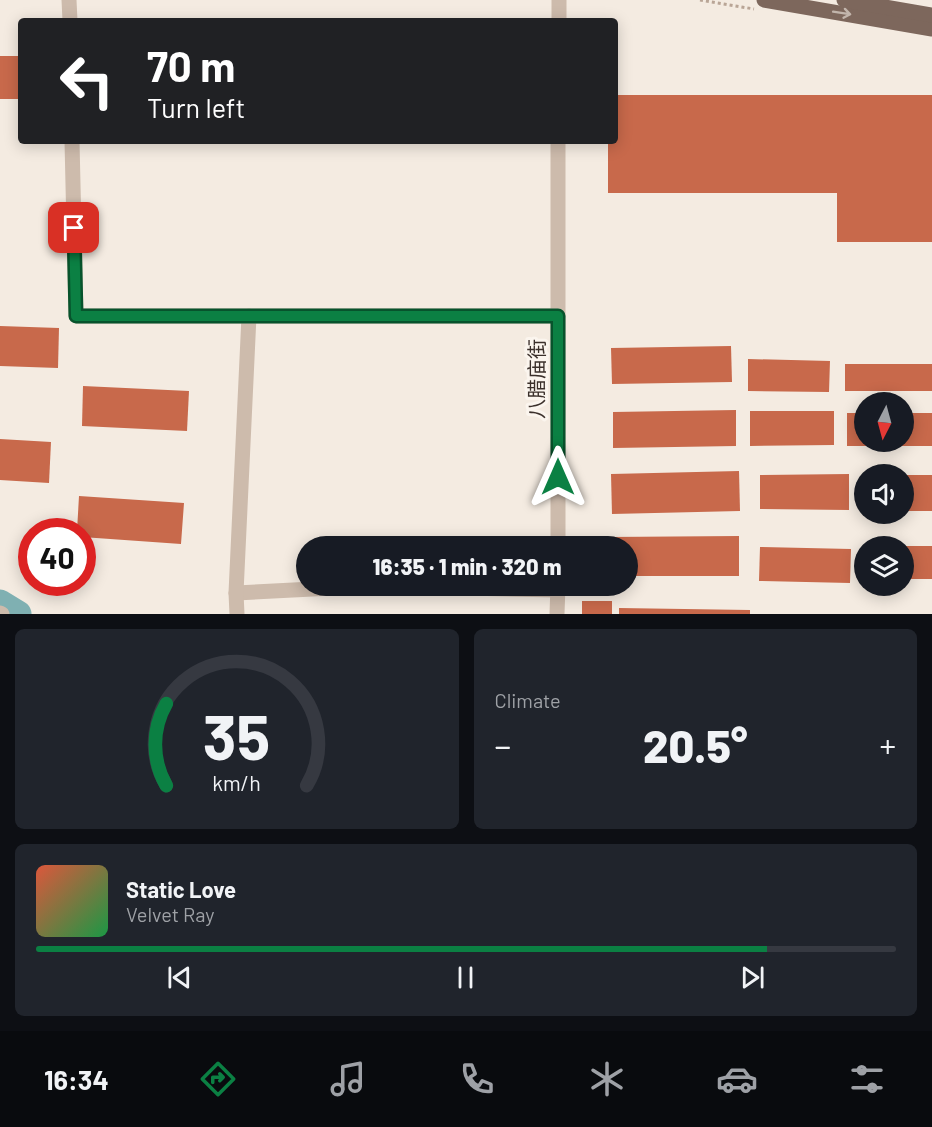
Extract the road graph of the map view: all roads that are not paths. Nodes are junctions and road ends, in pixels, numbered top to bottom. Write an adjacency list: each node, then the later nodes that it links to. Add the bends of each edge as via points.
1 (69, 0): 6 (street)
2 (559, 0): 7 (street)
3 (764, 0): 8 (main road, one-way to 8)
4 (844, 0): 5 (main road)
5 (932, 15)
6 (70, 18)
7 (559, 18)
8 (932, 29)
9 (72, 144): 11 (street, via 76,316)
10 (558, 144): 12 (street, 八腊庙街)
11 (249, 316): 12 (street); 15 (street)
12 (558, 316): 13 (street, 八腊庙街)
13 (558, 536)
14 (296, 590): 15 (street)
15 (236, 593): 17 (street)
16 (558, 596): 18 (street)
17 (237, 614)
18 (557, 614)

